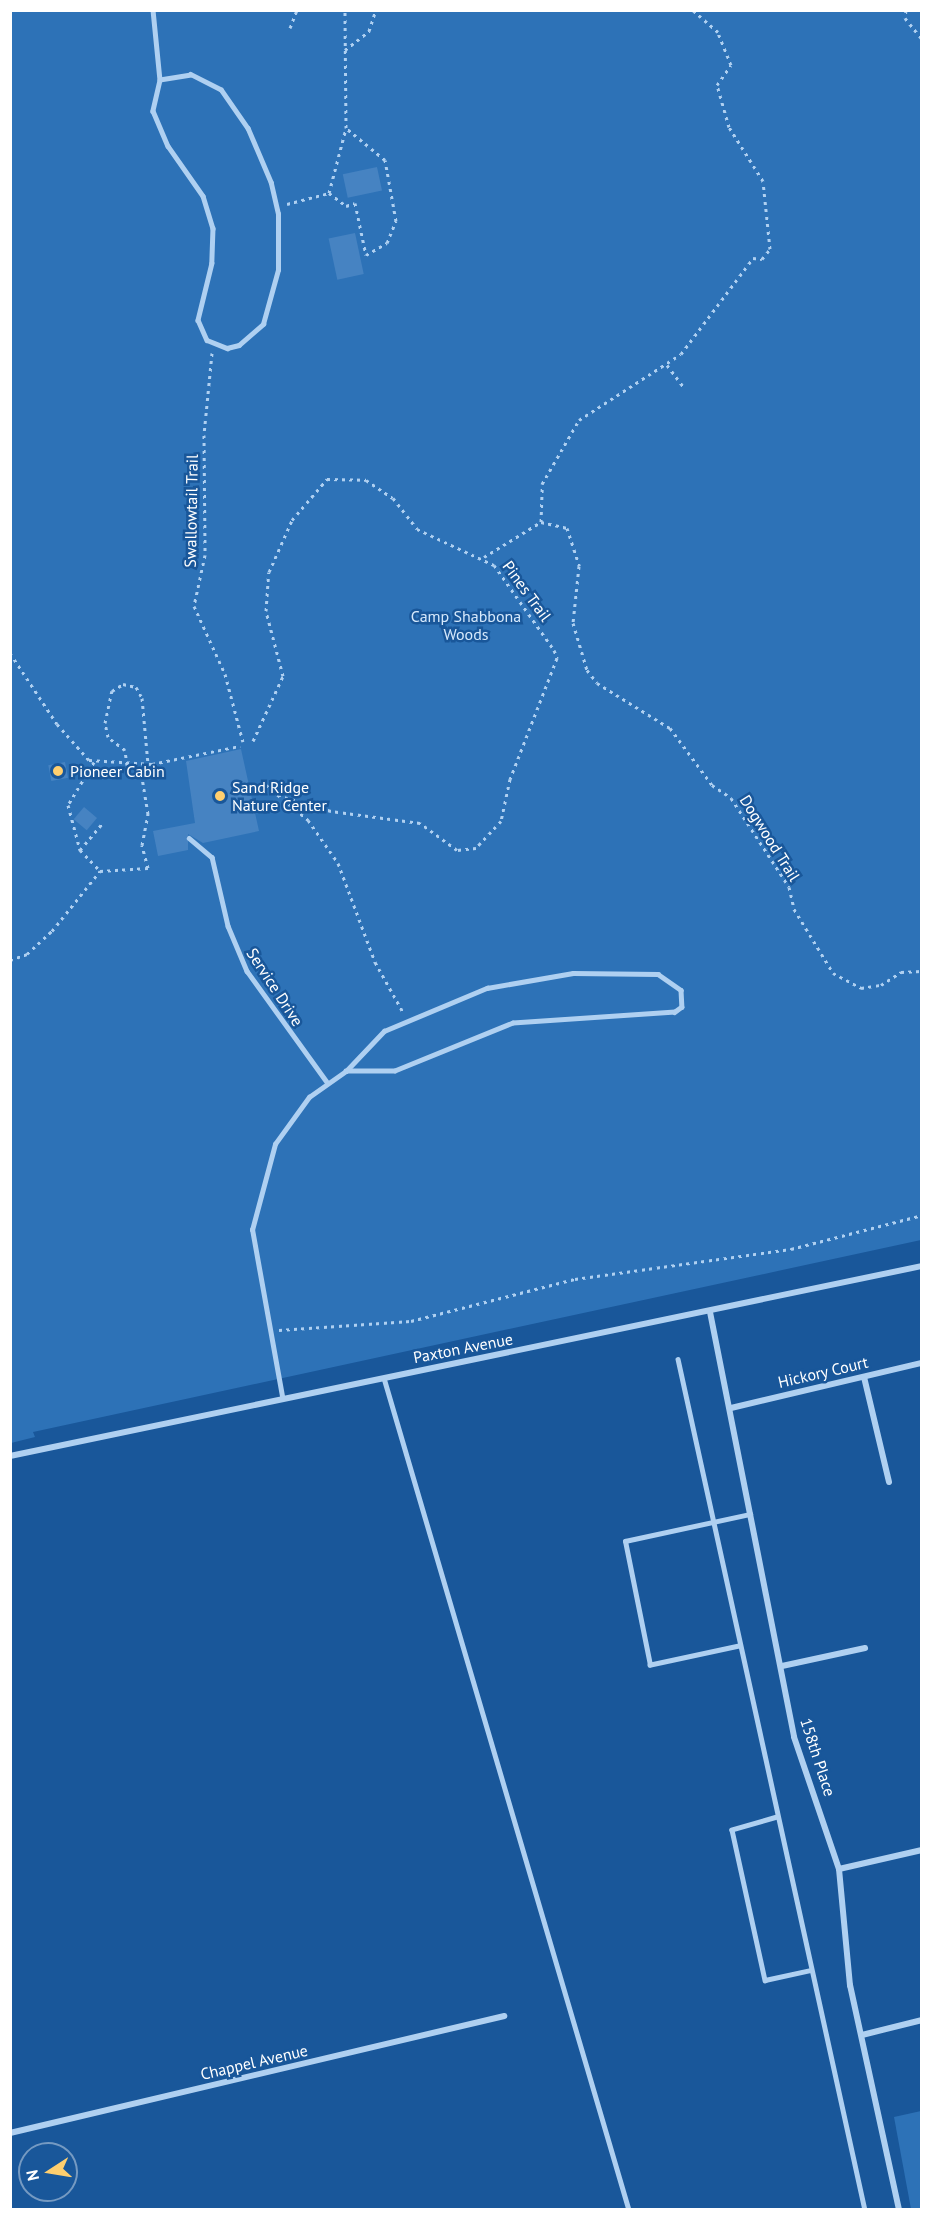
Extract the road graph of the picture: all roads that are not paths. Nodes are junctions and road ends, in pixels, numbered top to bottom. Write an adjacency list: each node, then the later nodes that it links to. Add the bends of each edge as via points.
1 (153, 10): 2 (lane)
2 (160, 80): 2 (lane, via 153,98 159,128 203,196 213,228 212,263 197,310 201,331 214,343 239,345 264,324 278,270 277,207 262,155 221,90 191,75)
3 (189, 838): 5 (lane, Service Drive, via 212,857 228,926 247,971)
4 (346, 1071): 4 (lane, via 395,1071 513,1023 663,1015 675,1012 683,1001 675,984 658,974 565,973 487,988 407,1018 369,1044); 5 (lane)
5 (327, 1082): 12 (lane, via 275,1144 256,1203 253,1258)
6 (921, 1266): 7 (street, Paxton Avenue)
7 (710, 1312): 10 (street, Paxton Avenue); 13 (street, 158th Place)
8 (678, 1359): 17 (lane)
9 (921, 1363): 11 (street, Hickory Court)
10 (384, 1377): 12 (street, Paxton Avenue); 29 (lane)
11 (864, 1377): 13 (street, Hickory Court); 15 (street)
12 (282, 1396): 14 (street, Paxton Avenue)
13 (731, 1408): 16 (street, 158th Place)
14 (10, 1456)
15 (889, 1482)
16 (752, 1514): 17 (lane); 20 (street, 158th Place)
17 (713, 1522): 18 (lane); 18 (lane, via 625,1541 650,1665)
18 (739, 1646): 21 (lane)
19 (865, 1648): 20 (street)
20 (782, 1666): 23 (street, 158th Place, via 794,1737)
21 (777, 1817): 24 (lane); 24 (lane, via 732,1830 765,1980)
22 (921, 1850): 23 (street)
23 (839, 1869): 27 (street, 158th Place, via 850,1985)
24 (811, 1970): 30 (lane)
25 (504, 2016): 28 (street, Chappel Avenue)
26 (921, 2020): 27 (street)
27 (862, 2034): 31 (street, 158th Place)
28 (10, 2133)
29 (629, 2210)
30 (865, 2210)
31 (899, 2210)

